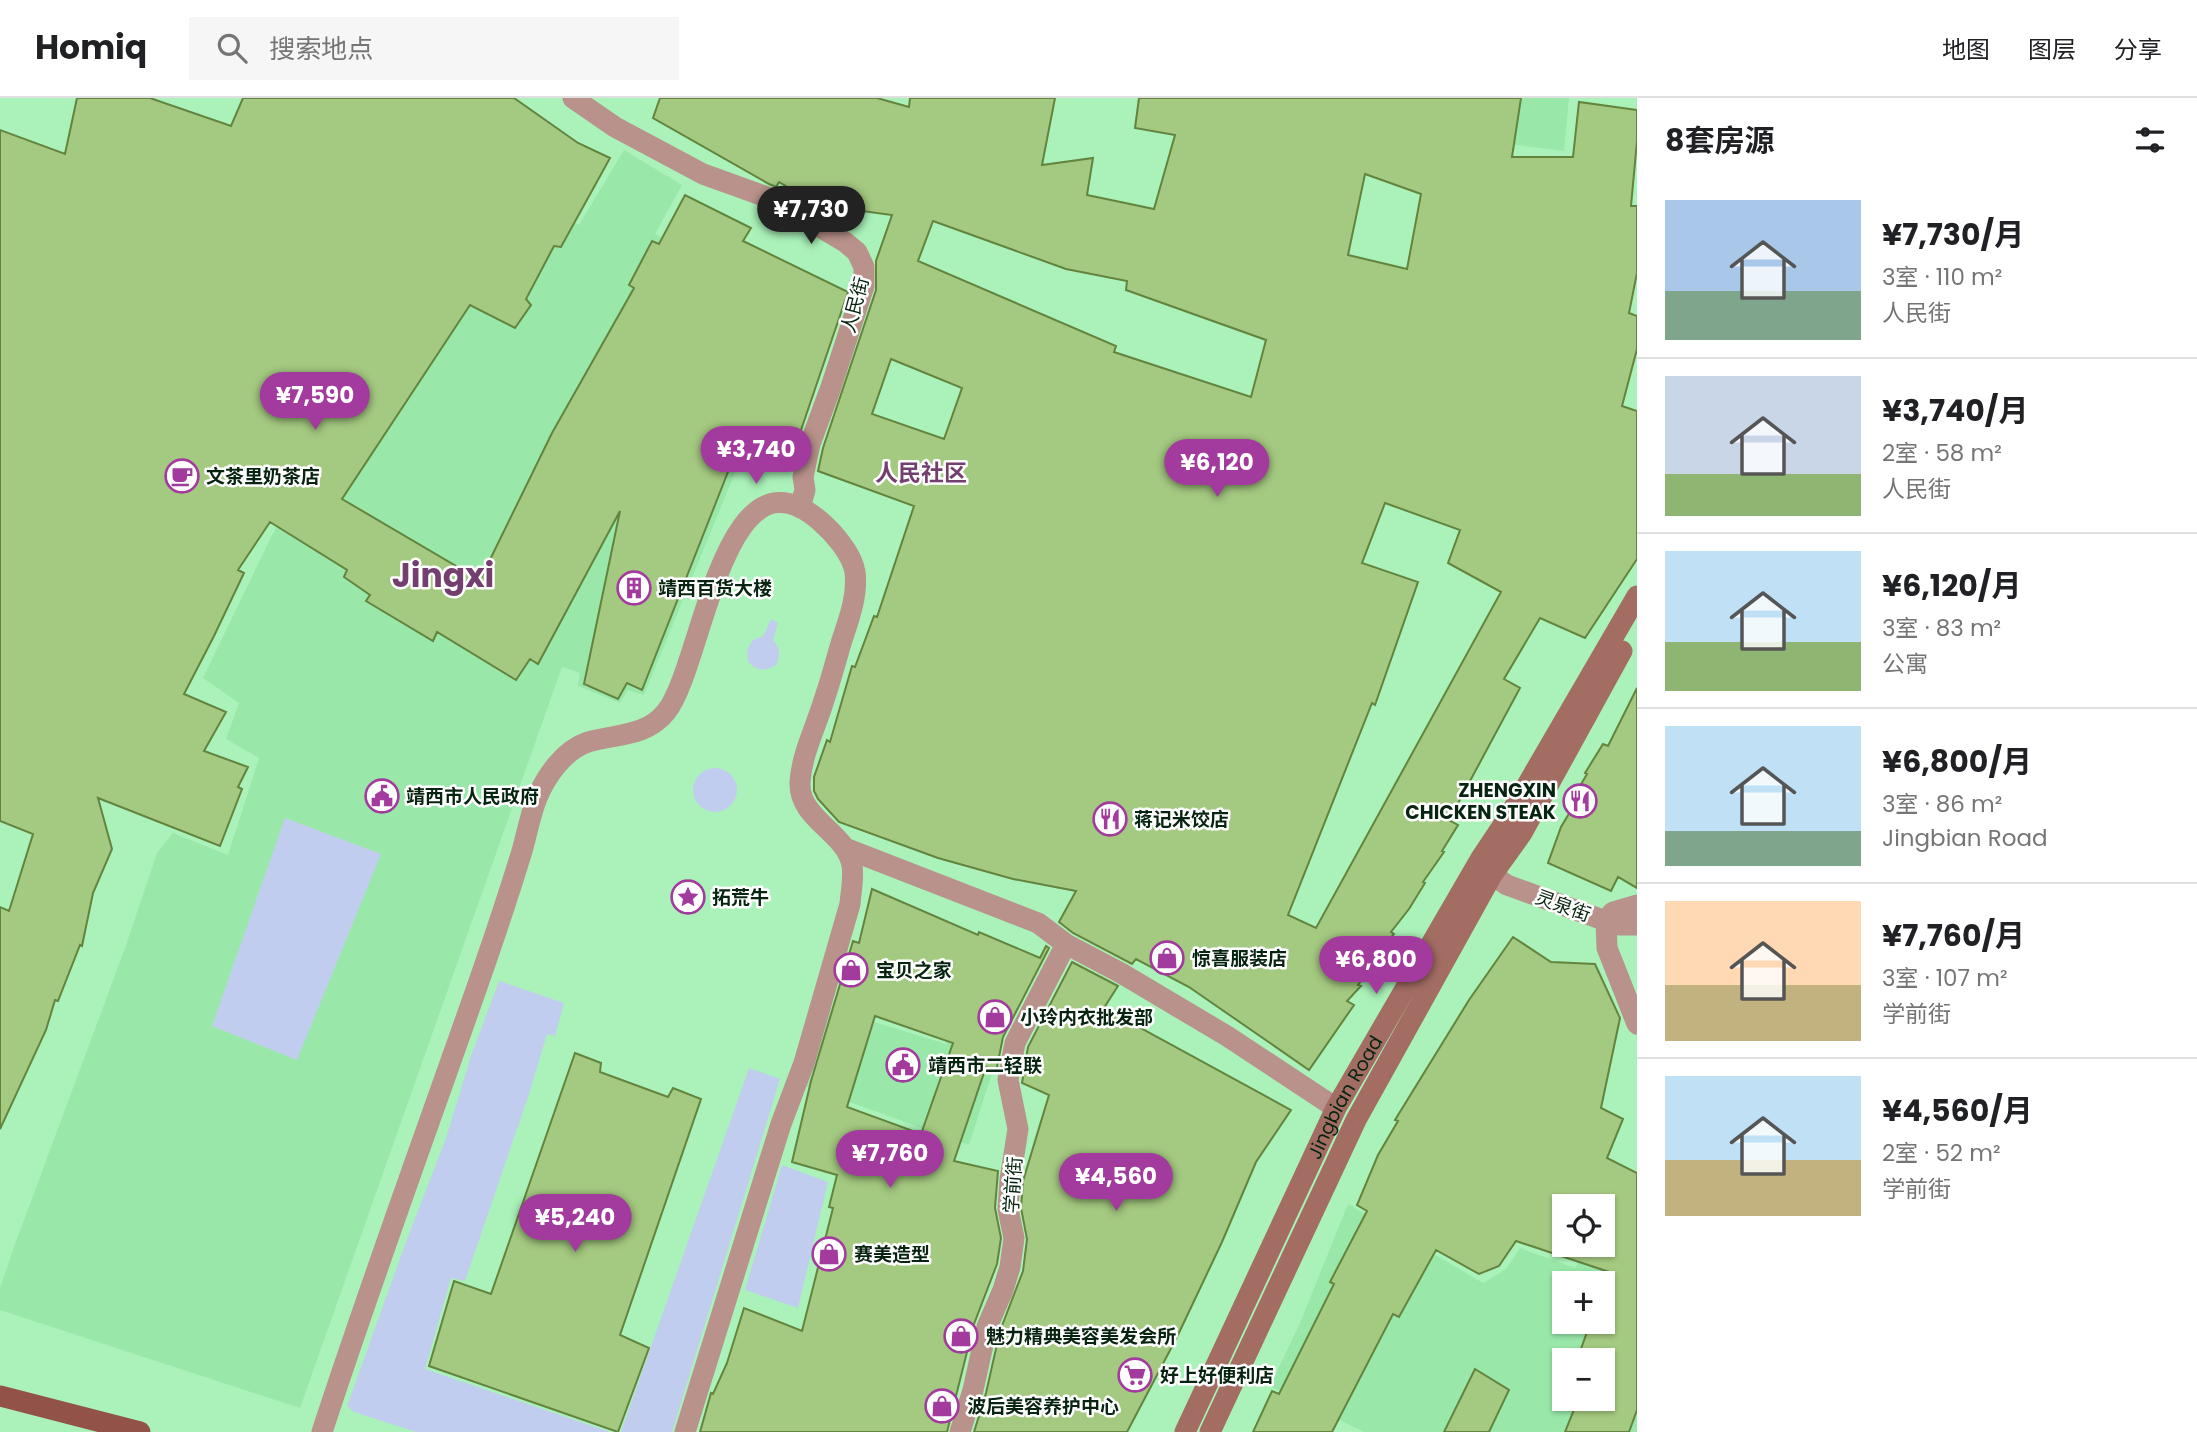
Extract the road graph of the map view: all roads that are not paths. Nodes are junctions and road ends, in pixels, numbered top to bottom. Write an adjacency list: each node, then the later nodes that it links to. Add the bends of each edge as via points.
1 (573, 98): 2 (street, 人民街, via 615,127 703,173 767,197 857,252 864,267 864,286 810,444)
2 (800, 508): 5 (street, via 834,536 855,570 855,595 800,784 802,798); 15 (street, via 770,502 741,527 713,587 677,698 662,717 635,733 583,744 549,775 537,799)
3 (1637, 596): 12 (main road, Jingbian Road)
4 (1637, 623): 6 (main road, Jingbian Road, via 1522,833)
5 (845, 848): 10 (street, via 1038,923); 16 (street, via 852,862 853,881 847,915)
6 (1492, 875): 8 (street, 灵泉街, via 1507,885); 19 (main road, Jingbian Road, via 1356,1120)
7 (1637, 905): 8 (street, via 1613,912)
8 (1606, 921): 9 (street, 灵泉街); 11 (street, via 1607,948)
9 (1637, 925)
10 (1066, 944): 12 (street, via 1227,1036); 17 (street, 学前街, via 1015,1043 1008,1080 1018,1129 1008,1209 1014,1238 1010,1267 987,1327)
11 (1637, 1024)
12 (1336, 1108): 18 (main road, Jingbian Road)
13 (0, 1396): 14 (main road)
14 (140, 1432)
15 (322, 1432)
16 (685, 1432)
17 (960, 1432)
18 (1185, 1432)
19 (1210, 1432)

